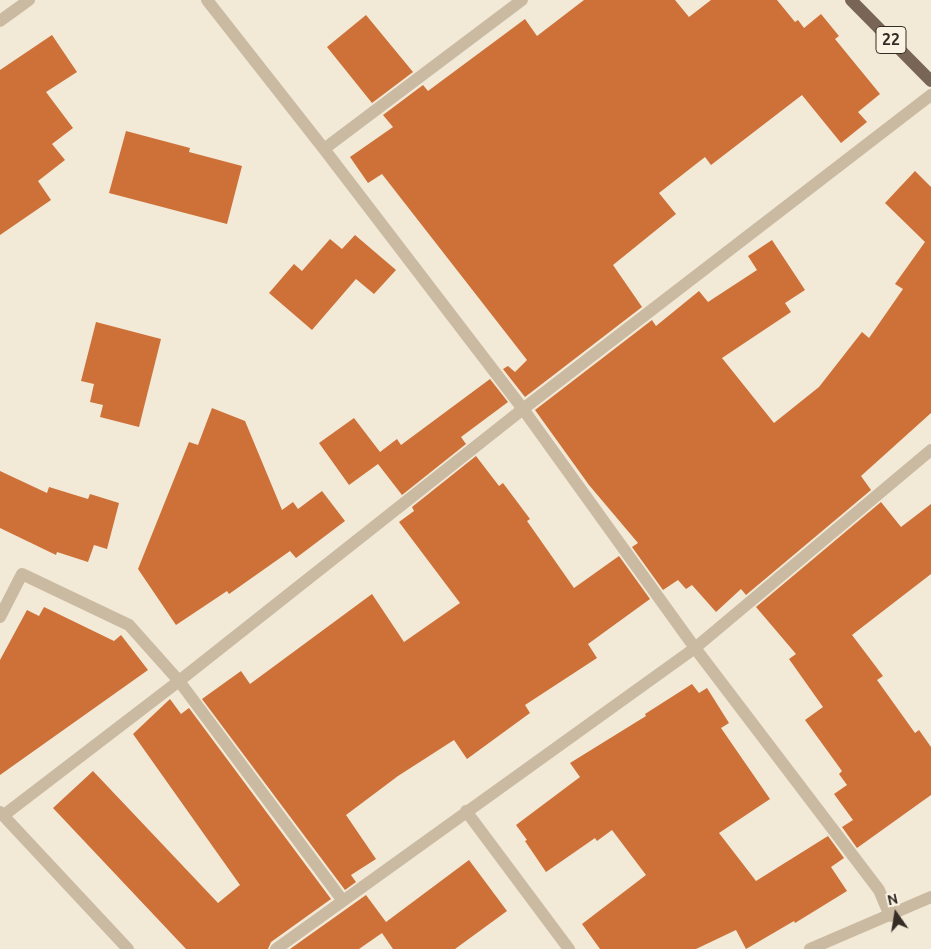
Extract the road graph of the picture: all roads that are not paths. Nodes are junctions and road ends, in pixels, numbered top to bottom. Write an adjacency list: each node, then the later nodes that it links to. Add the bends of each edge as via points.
1 (29, 0): 5 (street)
2 (207, 0): 8 (street)
3 (522, 0): 8 (street)
4 (851, 0): 6 (main road, 22)
5 (0, 21)
6 (931, 81)
7 (931, 95): 9 (street)
8 (324, 149): 9 (street)
9 (523, 409): 12 (street); 13 (street)
10 (931, 450): 12 (street)
11 (0, 617): 13 (street, via 22,574 129,625)
12 (695, 648): 14 (street); 18 (street, via 878,890)
13 (179, 681): 15 (street); 17 (street)
14 (466, 811): 17 (street); 21 (street)
15 (2, 814): 19 (street)
16 (931, 898): 18 (street)
17 (343, 900): 20 (street)
18 (890, 916): 22 (street)
19 (128, 949)
20 (276, 949)
21 (569, 949)
22 (810, 949)

